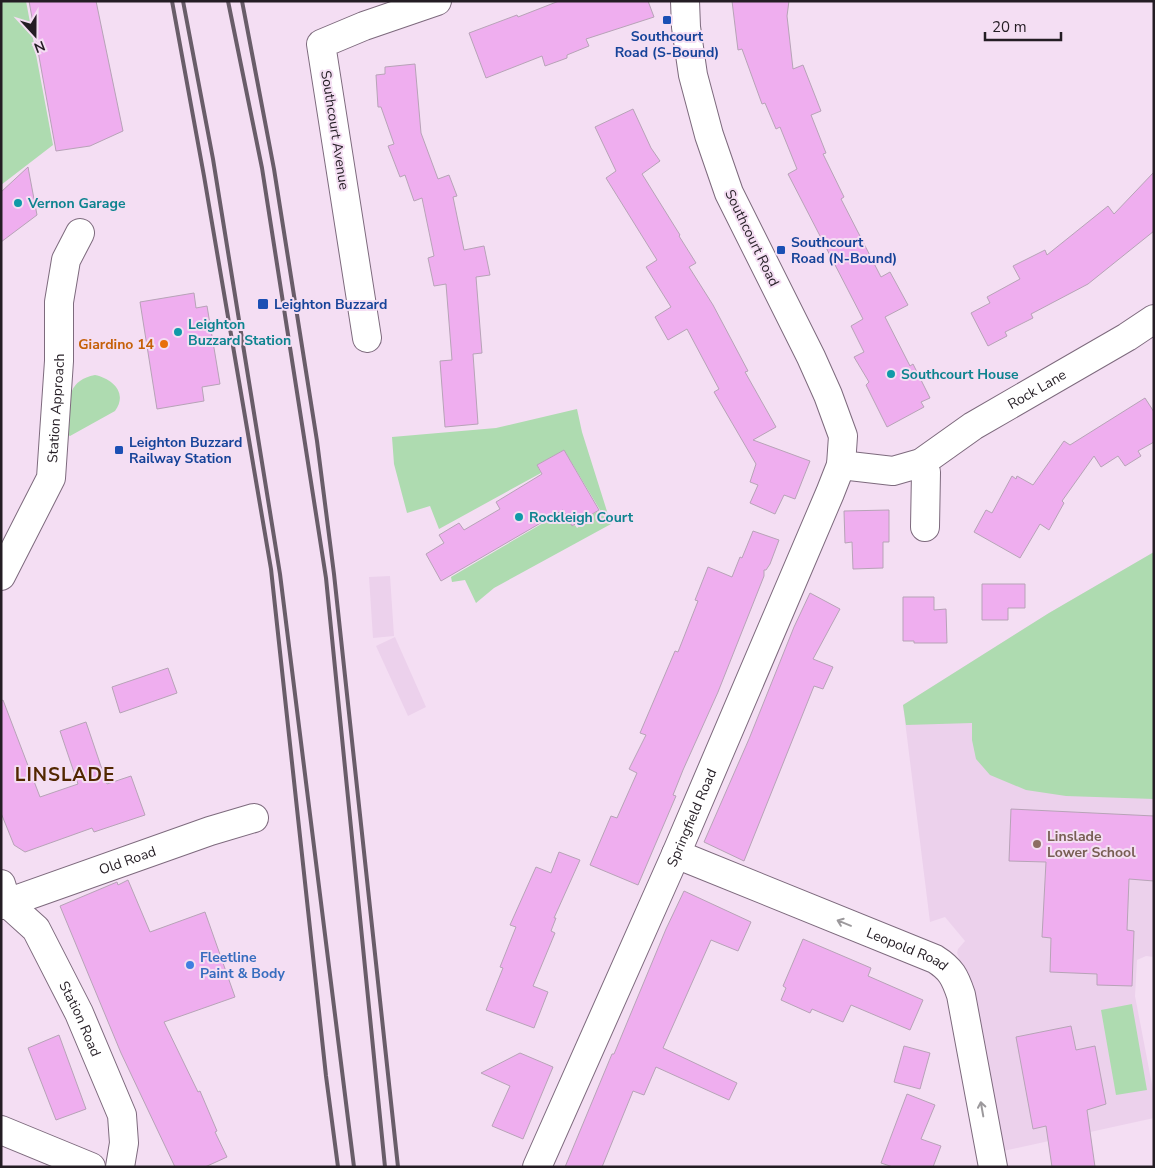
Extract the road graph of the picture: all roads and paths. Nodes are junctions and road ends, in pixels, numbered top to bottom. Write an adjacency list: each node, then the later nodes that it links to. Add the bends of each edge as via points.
1 (436, 1): 5 (street, Southcourt Avenue, via 321,44)
2 (685, 1): 7 (street, Southcourt Road, via 693,75 709,135 729,193 835,412 843,436)
3 (80, 233): 9 (street, Station Approach, via 66,260 59,302 59,360 51,478)
4 (1154, 319): 6 (street, Rock Lane, via 1127,338 973,426)
5 (367, 338)
6 (921, 463): 7 (street, Rock Lane, via 893,471); 8 (street, via 926,472)
7 (840, 465): 11 (street, Springfield Road)
8 (925, 527)
9 (1, 576)
10 (254, 818): 12 (street, Old Road)
11 (676, 854): 16 (street, Springfield Road); 17 (street, Leopold Road, one-way to 11, via 961,994 948,967)
12 (3, 898): 15 (street, Station Road, via 36,929 79,1013 122,1115 124,1144)
13 (1, 1130): 14 (street)
14 (91, 1167)
15 (120, 1167)
16 (537, 1167)
17 (993, 1167)

